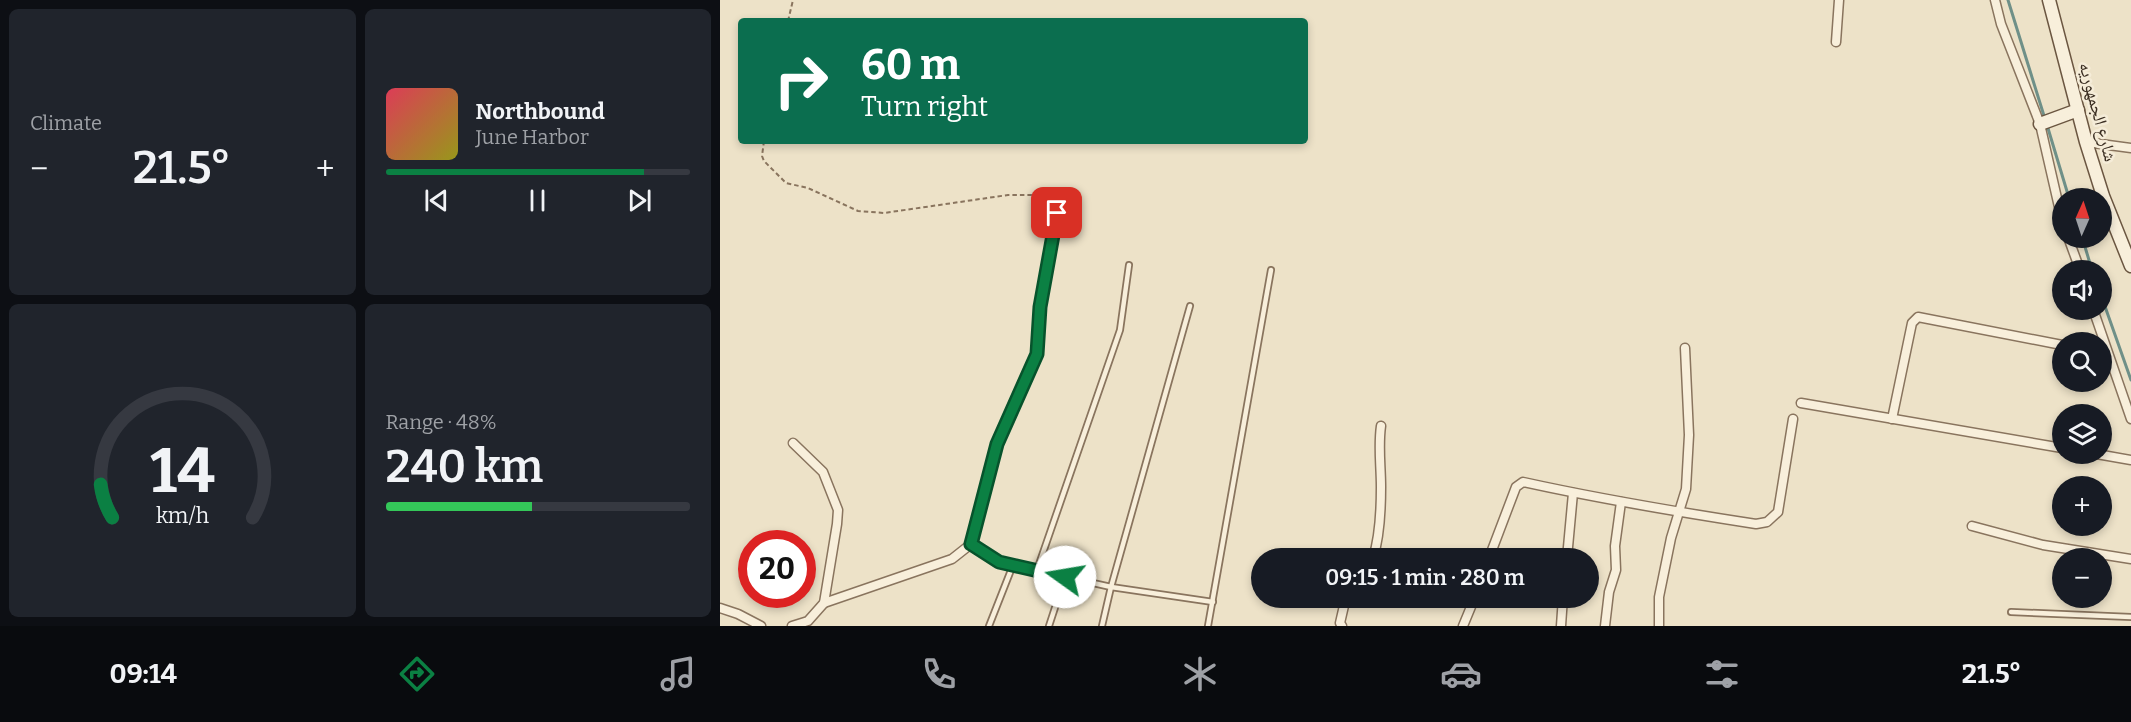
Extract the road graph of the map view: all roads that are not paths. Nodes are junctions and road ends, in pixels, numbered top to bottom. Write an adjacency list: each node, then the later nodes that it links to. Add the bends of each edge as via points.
1 (1839, 0): 4 (street)
2 (1995, 0): 6 (street, via 2001,24)
3 (2049, 0): 5 (street, شارع الجمهوريه)
4 (1836, 42)
5 (2072, 113): 6 (street); 7 (street, شارع الجمهوريه)
6 (2043, 123): 9 (street)
7 (2086, 142): 8 (street); 12 (street, شارع الجمهوريه)
8 (2131, 148)
9 (2056, 188)
10 (1044, 195): 31 (street, via 1051,197 1057,213 1040,307 1037,354 997,444)
11 (1130, 265): 37 (lane, via 1120,330)
12 (2131, 266)
13 (1271, 270): 40 (lane)
14 (1190, 306): 39 (lane)
15 (2052, 343): 20 (street, via 1918,317 1912,323)
16 (1685, 348): 29 (street, via 1689,435 1686,489)
17 (2112, 367): 21 (street)
18 (1802, 403): 20 (street)
19 (1793, 419): 29 (street, via 1778,512 1767,522 1756,524)
20 (1892, 419): 24 (street)
21 (2131, 419)
22 (1381, 426): 32 (street)
23 (793, 443): 41 (street, via 823,472 838,510)
24 (2052, 446)
25 (2112, 457): 26 (street)
26 (2131, 460)
27 (1574, 493): 28 (street); 33 (street, via 1519,484); 34 (street)
28 (1621, 502): 29 (street); 57 (street, via 1616,570)
29 (1679, 512): 58 (street, via 1659,597)
30 (1972, 525): 35 (street, via 2043,545)
31 (971, 544): 36 (lane, via 999,562); 41 (street, via 952,559)
32 (1376, 548)
33 (1494, 548)
34 (1568, 548)
35 (2131, 558)
36 (1013, 565): 37 (lane); 50 (lane)
37 (1037, 570): 38 (lane)
38 (1065, 577): 39 (lane); 51 (lane)
39 (1111, 587): 40 (lane); 52 (lane)
40 (1213, 602): 53 (lane)
41 (824, 603): 49 (street, via 808,621)
42 (720, 608): 48 (street)
43 (1343, 608): 54 (street)
44 (1470, 608): 55 (street)
45 (1562, 608): 56 (street)
46 (2011, 612): 47 (lane)
47 (2131, 617)
48 (761, 626)
49 (792, 626)
50 (988, 626)
51 (1049, 626)
52 (1102, 626)
53 (1208, 626)
54 (1342, 626)
55 (1463, 626)
56 (1561, 626)
57 (1605, 626)
58 (1659, 626)

